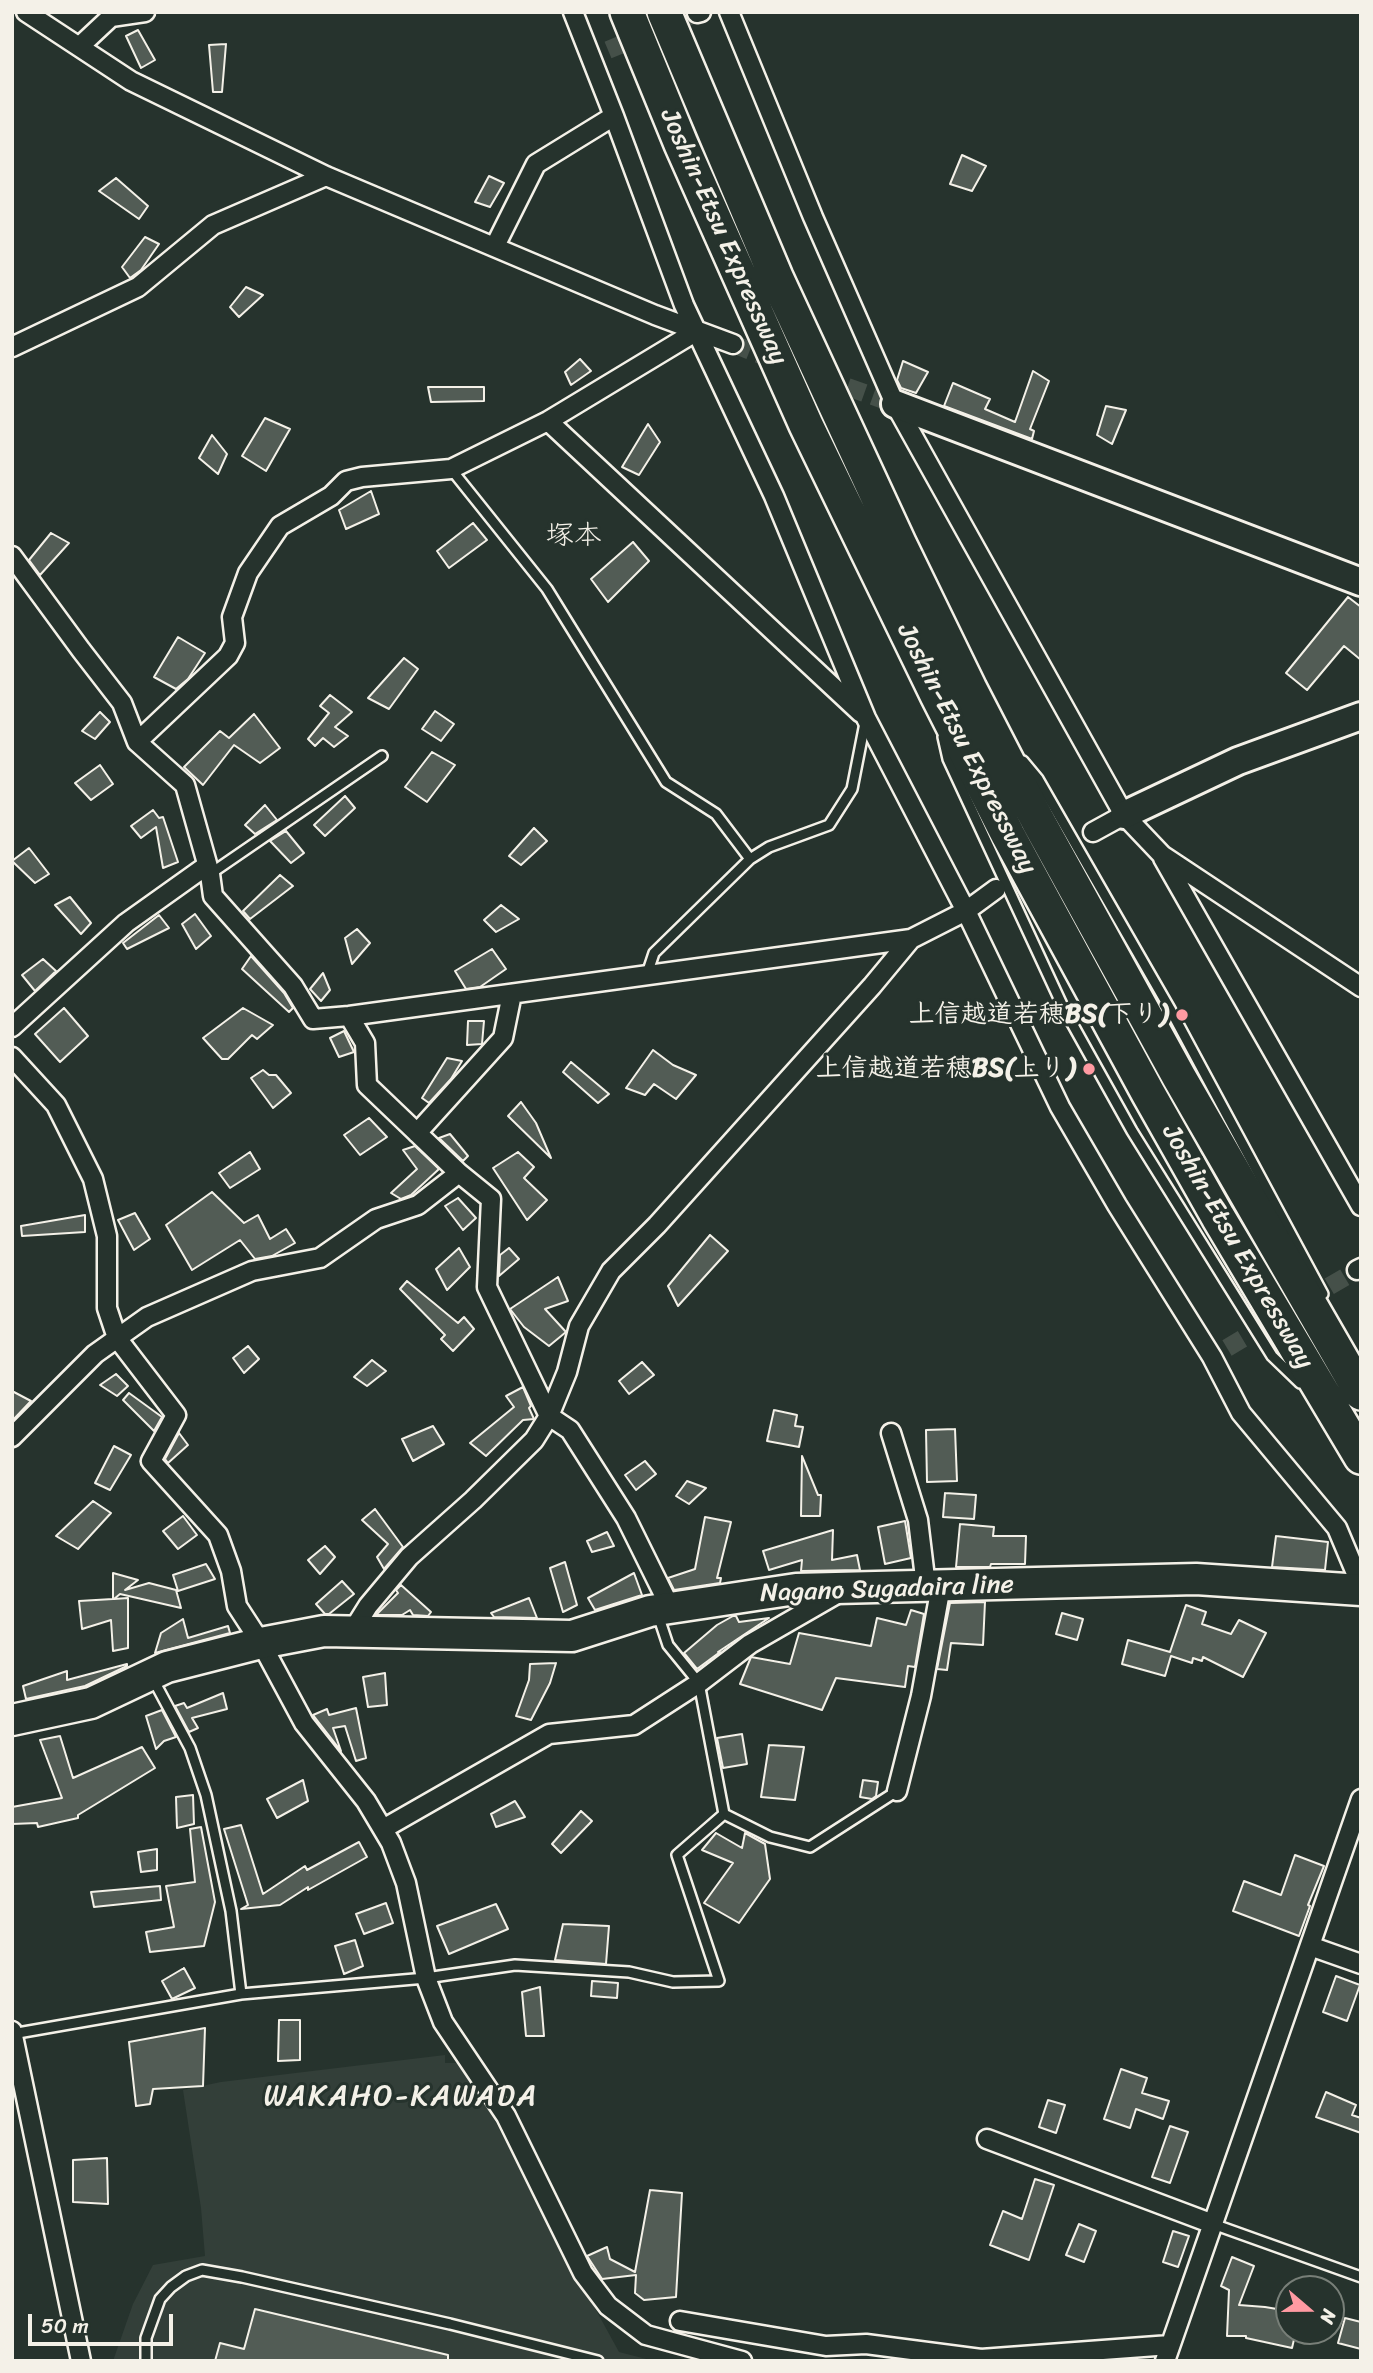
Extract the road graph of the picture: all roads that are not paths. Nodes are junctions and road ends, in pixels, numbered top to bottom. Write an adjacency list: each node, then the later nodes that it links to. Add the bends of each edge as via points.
1 (26, 12): 7 (street)
2 (145, 12): 7 (street, via 111,17)
3 (573, 12): 9 (street)
4 (627, 12): 49 (highway, Joshin-Etsu Expressway, via 806,425 933,687 1148,1093)
5 (729, 12): 16 (street)
6 (687, 13): 21 (highway, Joshin-Etsu Expressway, via 782,290)
7 (80, 46): 11 (street, via 131,81)
8 (608, 50): 9 (street)
9 (590, 53): 10 (street)
10 (614, 116): 12 (street, via 536,164); 13 (street)
11 (326, 176): 12 (street); 15 (street, via 213,225 138,288)
12 (495, 246): 13 (street)
13 (696, 331): 14 (street); 17 (street); 23 (street, via 774,496)
14 (733, 344)
15 (12, 347)
16 (895, 404): 20 (street); 26 (street)
17 (548, 421): 18 (street); 23 (street)
18 (451, 469): 24 (street, via 346,481 331,496 280,526 248,572 232,617 234,643 228,656); 29 (lane, via 547,589 666,782 716,814)
19 (12, 556): 24 (street, via 122,703)
20 (1361, 582)
21 (980, 708): 43 (lane, via 1038,779 1170,1009); 45 (highway, Joshin-Etsu Expressway, via 1172,1065)
22 (1361, 716): 26 (street, via 1238,761)
23 (866, 718): 29 (lane, via 852,789 829,825); 32 (street)
24 (137, 742): 30 (street, via 185,785)
25 (382, 756): 30 (lane)
26 (1124, 815): 27 (street); 28 (street)
27 (1093, 832)
28 (1161, 855): 35 (street); 42 (street)
29 (750, 859): 34 (lane, via 654,953)
30 (208, 870): 37 (street, via 214,896 293,986 313,1019); 38 (street, via 126,923)
31 (996, 889): 32 (street)
32 (966, 911): 33 (street); 52 (street, via 1060,1107 1117,1205 1220,1352 1241,1413 1337,1528)
33 (911, 939): 34 (street); 46 (street, via 611,1271 579,1326)
34 (646, 976): 36 (street)
35 (1361, 987)
36 (512, 994): 37 (street); 40 (street, via 503,1038)
37 (349, 1016): 40 (street, via 365,1043 368,1085)
38 (12, 1027)
39 (12, 1057): 44 (street, via 55,1105 93,1179 107,1236 107,1308)
40 (417, 1133): 41 (street)
41 (459, 1173): 44 (street, via 418,1205 376,1219 320,1258 252,1271 147,1317); 46 (street, via 491,1199 487,1287)
42 (1361, 1206)
43 (1327, 1301)
44 (117, 1338): 48 (street); 55 (street, via 176,1415 151,1461 218,1535 237,1606)
45 (1360, 1379)
46 (549, 1416): 53 (street, via 570,1430 626,1518); 54 (street, via 534,1440 409,1557)
47 (891, 1433): 50 (street)
48 (12, 1437)
49 (1361, 1457)
50 (934, 1586): 51 (main road, Nagano Sugadaira line); 52 (main road, Nagano Sugadaira line, via 1196,1579); 59 (street, via 920,1696)
51 (848, 1588): 53 (main road, Nagano Sugadaira line, via 796,1589); 57 (street, via 750,1644)
52 (1361, 1588)
53 (663, 1608): 54 (main road, Nagano Sugadaira line, via 572,1636); 57 (lane, via 668,1645)
54 (353, 1630): 55 (main road, Nagano Sugadaira line)
55 (261, 1643): 56 (main road, Nagano Sugadaira line); 62 (street, via 304,1723)
56 (151, 1675): 58 (main road, Nagano Sugadaira line, via 91,1703); 66 (lane, via 190,1748 206,1795 231,1911)
57 (699, 1683): 61 (lane); 62 (street, via 634,1725 549,1734)
58 (12, 1720)
59 (897, 1791): 61 (lane, via 810,1847 770,1837)
60 (1361, 1799): 63 (street)
61 (724, 1814): 65 (lane, via 677,1855 719,1981 673,1982 629,1972 515,1965)
62 (383, 1829): 65 (street, via 406,1883)
63 (1310, 1945): 64 (street); 69 (street)
64 (1361, 1964)
65 (426, 1978): 66 (lane); 76 (street, via 443,2022 506,2116 583,2273 608,2306 646,2335)
66 (241, 1994): 67 (lane)
67 (13, 2033): 73 (street)
68 (987, 2139): 69 (street)
69 (1213, 2224): 70 (lane); 72 (street)
70 (1361, 2277)
71 (680, 2321): 72 (street, via 826,2346 866,2344 981,2359)
72 (1168, 2353)
73 (81, 2361)
74 (146, 2361): 75 (lane, via 146,2338 160,2299 170,2287 202,2270)
75 (598, 2361)
76 (742, 2361)

